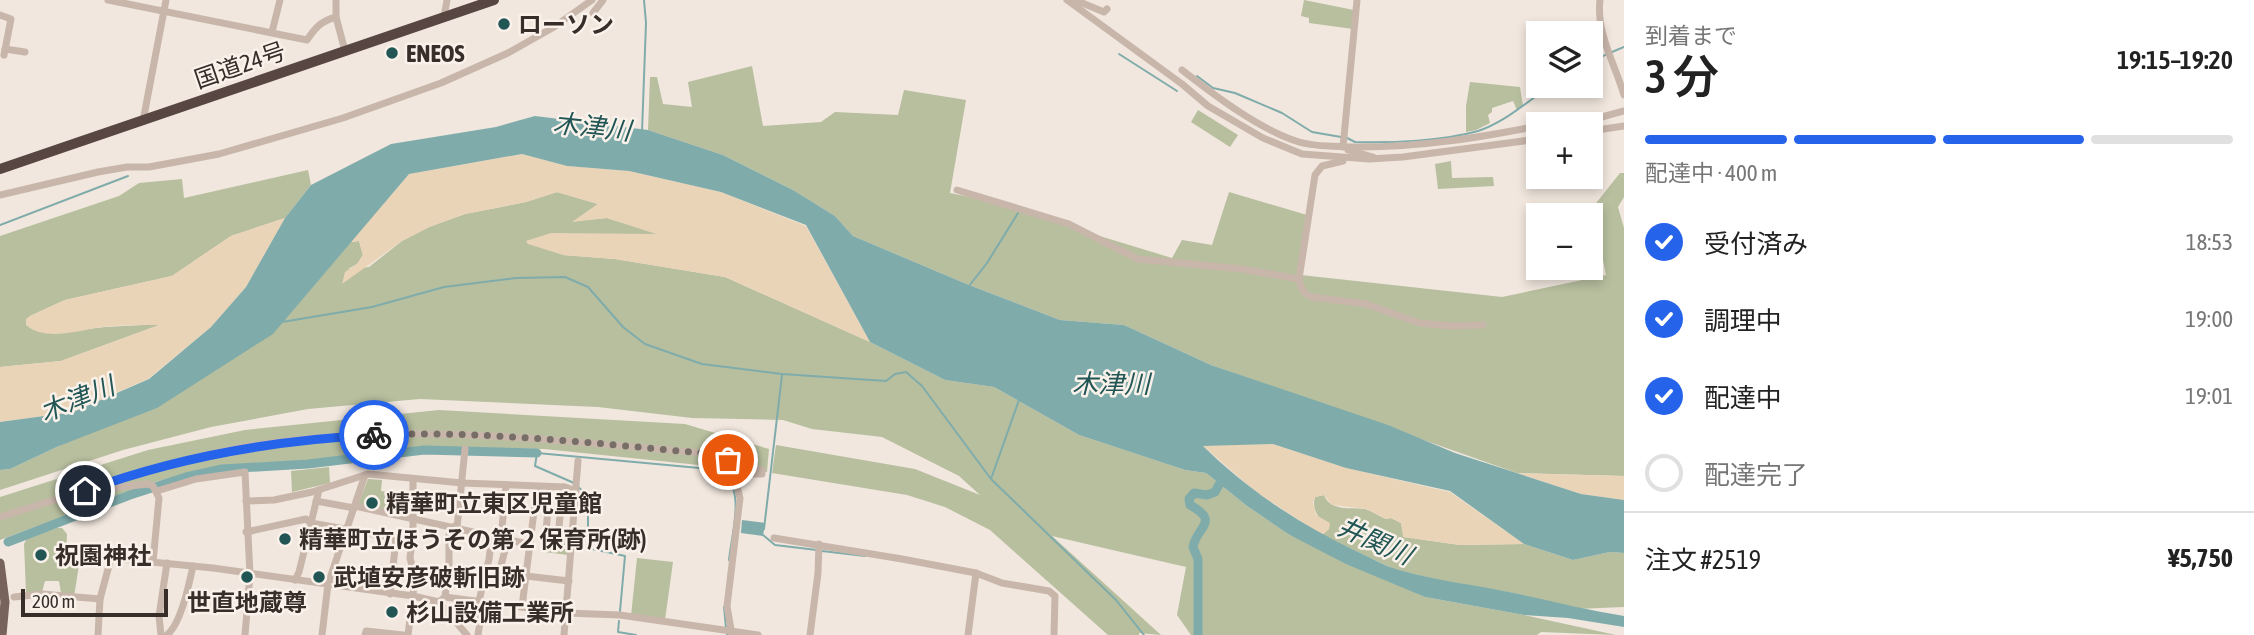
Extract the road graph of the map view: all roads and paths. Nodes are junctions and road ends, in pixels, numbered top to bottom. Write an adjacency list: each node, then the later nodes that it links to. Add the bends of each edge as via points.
1 (108, 0): 14 (street)
2 (166, 0): 14 (street)
3 (280, 0): 19 (street)
4 (336, 0): 17 (street)
5 (447, 0): 18 (street)
6 (494, 0): 18 (highway, 国道24号)
7 (592, 0): 36 (street, via 508,53 343,118 219,155 98,172)
8 (603, 0): 15 (street)
9 (1067, 0): 23 (street)
10 (1074, 0): 13 (street, via 1104,12)
11 (1357, 0): 30 (street)
12 (1600, 0): 22 (street, via 1600,20)
13 (1107, 9)
14 (164, 12): 19 (street); 26 (street)
15 (593, 13)
16 (0, 15): 21 (street, via 11,19 4,52)
17 (335, 17): 19 (street, via 316,27 307,40); 20 (street)
18 (444, 17): 20 (highway, 国道24号)
19 (272, 32)
20 (345, 51): 26 (highway, 国道24号)
21 (25, 52)
22 (1624, 95)
23 (1203, 101): 30 (street, via 1182,70 1280,135 1310,145); 32 (street, via 1289,150)
24 (1624, 111): 25 (street)
25 (1603, 117)
26 (144, 121): 34 (highway, 国道24号)
27 (1624, 126): 29 (street)
28 (1526, 128): 30 (street, via 1414,146)
29 (1603, 129)
30 (1343, 140): 33 (street)
31 (1526, 141): 33 (street)
32 (1354, 158): 33 (street); 37 (street, via 1322,166 1316,173)
33 (1374, 158)
34 (0, 169)
35 (957, 190): 37 (street, via 1069,224 1138,259)
36 (0, 195)
37 (1298, 279): 38 (street, via 1312,297 1366,304 1419,323)
38 (1483, 325)
39 (465, 449): 43 (street)
40 (578, 461): 51 (street)
41 (365, 475): 42 (street); 49 (street); 54 (street)
42 (413, 480): 43 (street); 60 (street)
43 (462, 483): 44 (street); 62 (street)
44 (506, 486): 45 (street); 70 (street)
45 (537, 487): 46 (street); 55 (street)
46 (551, 487): 47 (street); 56 (street)
47 (563, 487): 51 (street); 57 (street)
48 (93, 488): 50 (street, via 148,484); 58 (street); 93 (street, via 268,443 349,436 492,436 724,455 762,470 762,474 734,474 740,498 727,606)
49 (319, 490): 52 (street); 53 (street)
50 (157, 491): 52 (street, via 245,472); 74 (street)
51 (576, 491): 59 (street)
52 (246, 501): 65 (street)
53 (316, 501): 54 (street); 61 (street)
54 (355, 507): 60 (street); 63 (street)
55 (534, 514): 56 (street); 73 (street)
56 (547, 515): 57 (street); 64 (street)
57 (560, 516): 59 (street); 67 (street, via 558,536)
58 (0, 517)
59 (573, 517): 67 (street)
60 (414, 520): 62 (street); 71 (street)
61 (311, 523): 63 (street); 65 (street, via 306,519); 82 (street)
62 (456, 527): 66 (street); 89 (street, via 449,535)
63 (347, 530): 69 (street); 84 (street)
64 (546, 531)
65 (246, 532): 79 (street)
66 (492, 536): 70 (street); 90 (street)
67 (572, 537): 83 (street)
68 (774, 538): 72 (street)
69 (396, 539): 71 (street); 85 (street)
70 (504, 539): 73 (street); 78 (street)
71 (412, 541): 86 (street)
72 (819, 544): 80 (street); 106 (street)
73 (530, 547): 81 (street)
74 (153, 562): 76 (street); 88 (street, via 111,558)
75 (0, 563): 94 (main road, via 5,601)
76 (167, 564): 77 (street); 96 (street, via 159,615)
77 (193, 566): 79 (street); 97 (street, via 187,594)
78 (500, 569)
79 (249, 573): 82 (street); 98 (street)
80 (976, 573): 107 (street); 108 (street, via 1055,596)
81 (526, 576): 83 (street); 91 (street)
82 (295, 580): 84 (street)
83 (569, 581): 92 (street)
84 (328, 584): 85 (street); 99 (street)
85 (390, 593): 86 (street)
86 (413, 596): 89 (street); 101 (street)
87 (14, 597): 88 (street, via 42,594)
88 (100, 599): 95 (street)
89 (442, 600): 90 (street); 102 (street)
90 (481, 602): 91 (street); 103 (street)
91 (522, 607): 92 (street)
92 (566, 613): 93 (street, via 620,615); 104 (street)
93 (731, 633): 105 (street)
94 (2, 635)
95 (98, 635)
96 (161, 635)
97 (167, 635)
98 (245, 635)
99 (322, 635)
100 (365, 635): 101 (street, via 366,631)
101 (406, 635)
102 (467, 635)
103 (478, 635)
104 (564, 635)
105 (758, 635)
106 (810, 635)
107 (968, 635)
108 (1054, 635)

